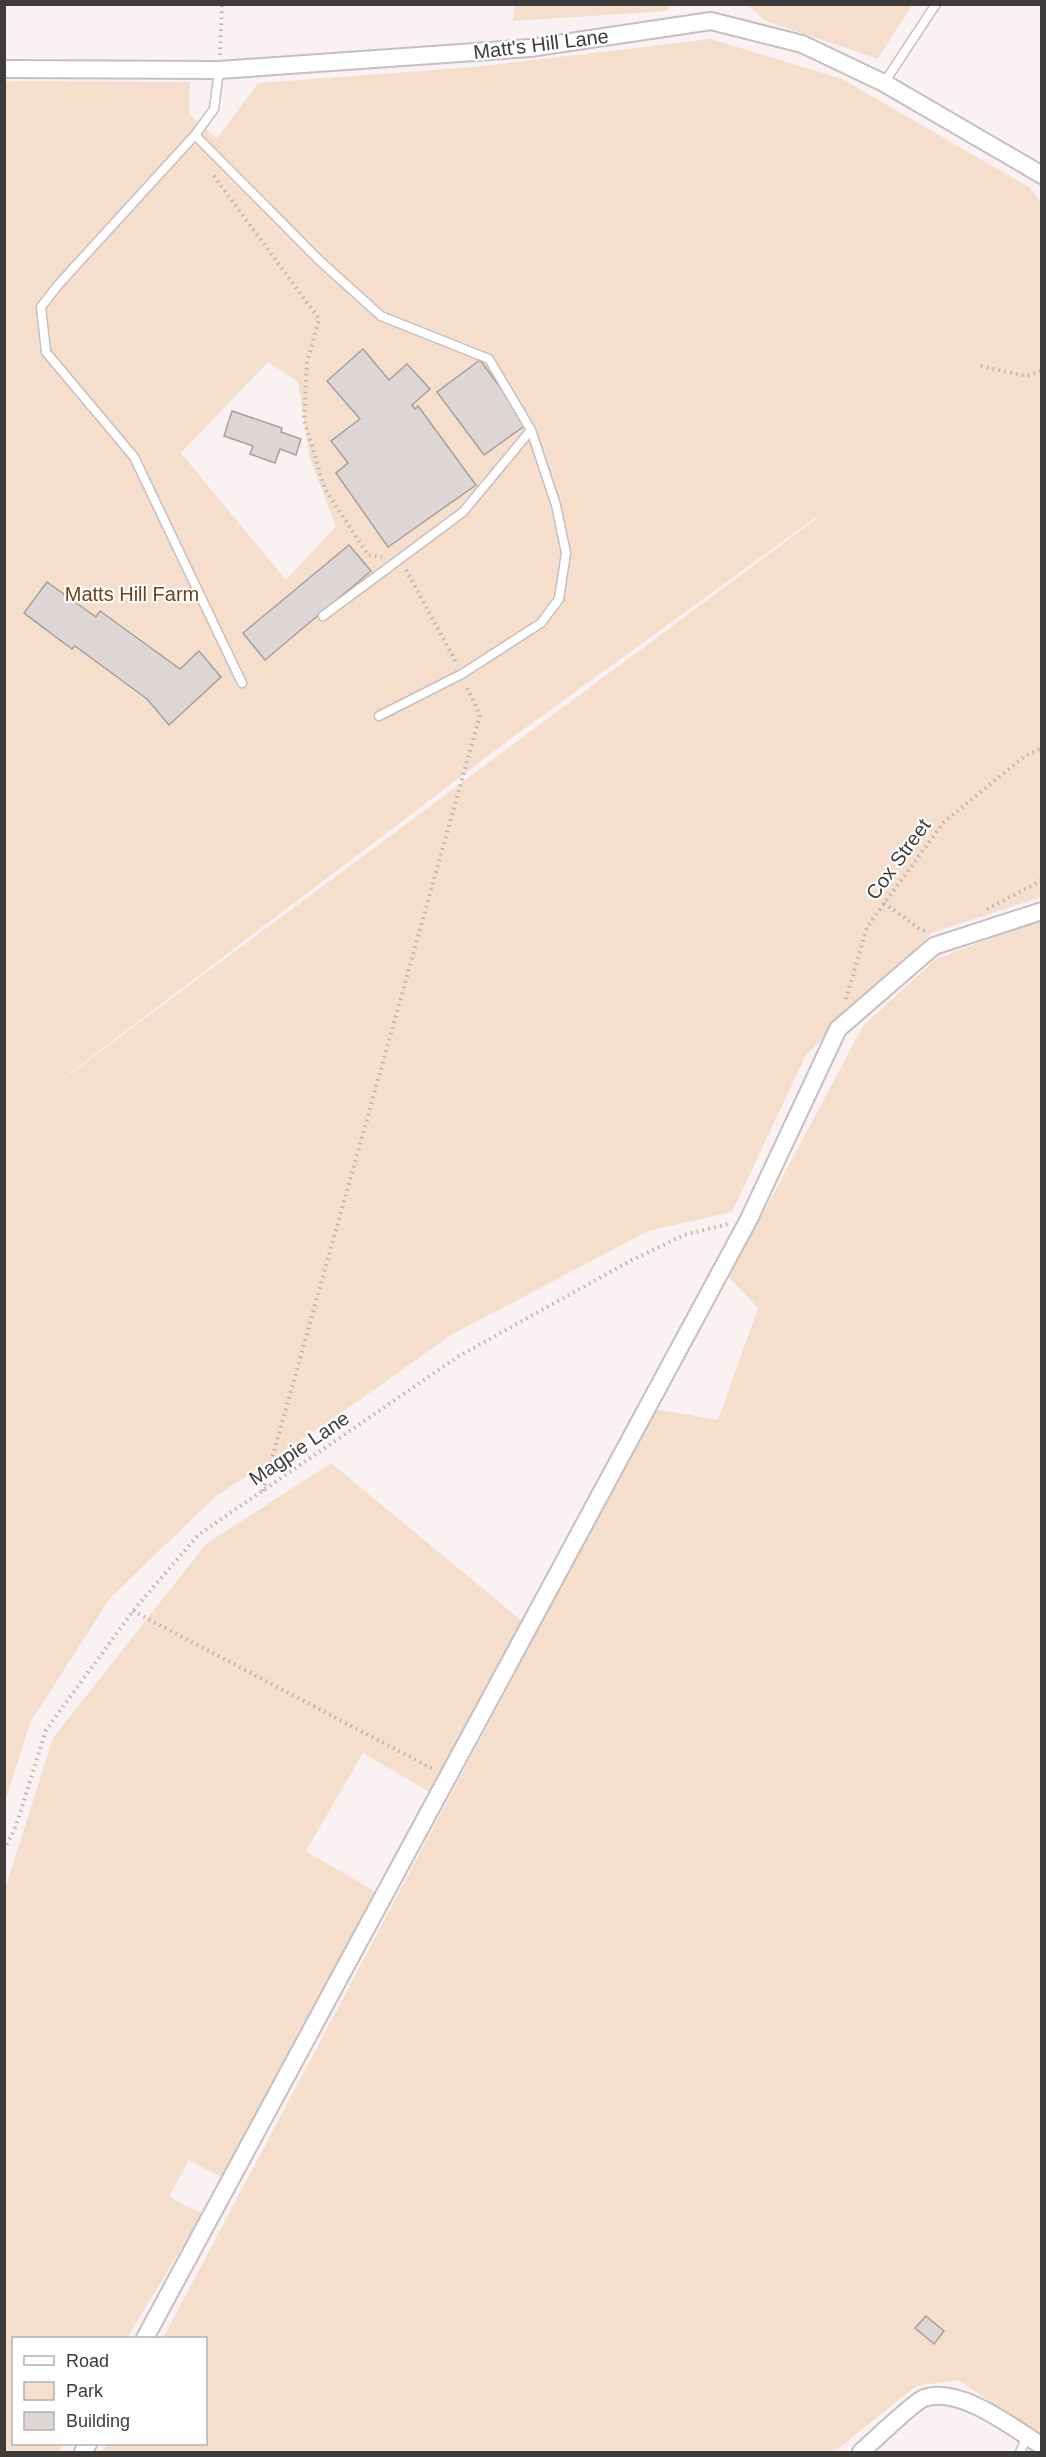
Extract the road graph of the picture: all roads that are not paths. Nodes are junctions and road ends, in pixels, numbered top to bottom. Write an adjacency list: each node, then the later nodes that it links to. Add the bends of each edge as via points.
1 (936, 4): 4 (lane)
2 (4, 69): 3 (street, Matt's Hill Lane)
3 (219, 70): 4 (street, Matt's Hill Lane, via 530,48 711,21 802,44); 5 (lane, via 214,109)
4 (884, 83): 6 (street, Matt's Hill Lane)
5 (195, 135): 7 (lane, via 320,261 381,316 489,359); 9 (lane, via 41,307 46,352 134,457)
6 (1041, 175)
7 (531, 429): 8 (lane, via 463,512); 10 (lane, via 556,505 566,554 559,599 541,623 462,674)
8 (323, 616)
9 (242, 683)
10 (379, 716)
11 (1041, 911): 12 (street, via 934,946 838,1029 749,1219)
12 (146, 2337)
13 (1027, 2437): 14 (street); 15 (street, via 955,2397 924,2398); 16 (lane)
14 (1041, 2446)
15 (861, 2452)
16 (1020, 2452)

